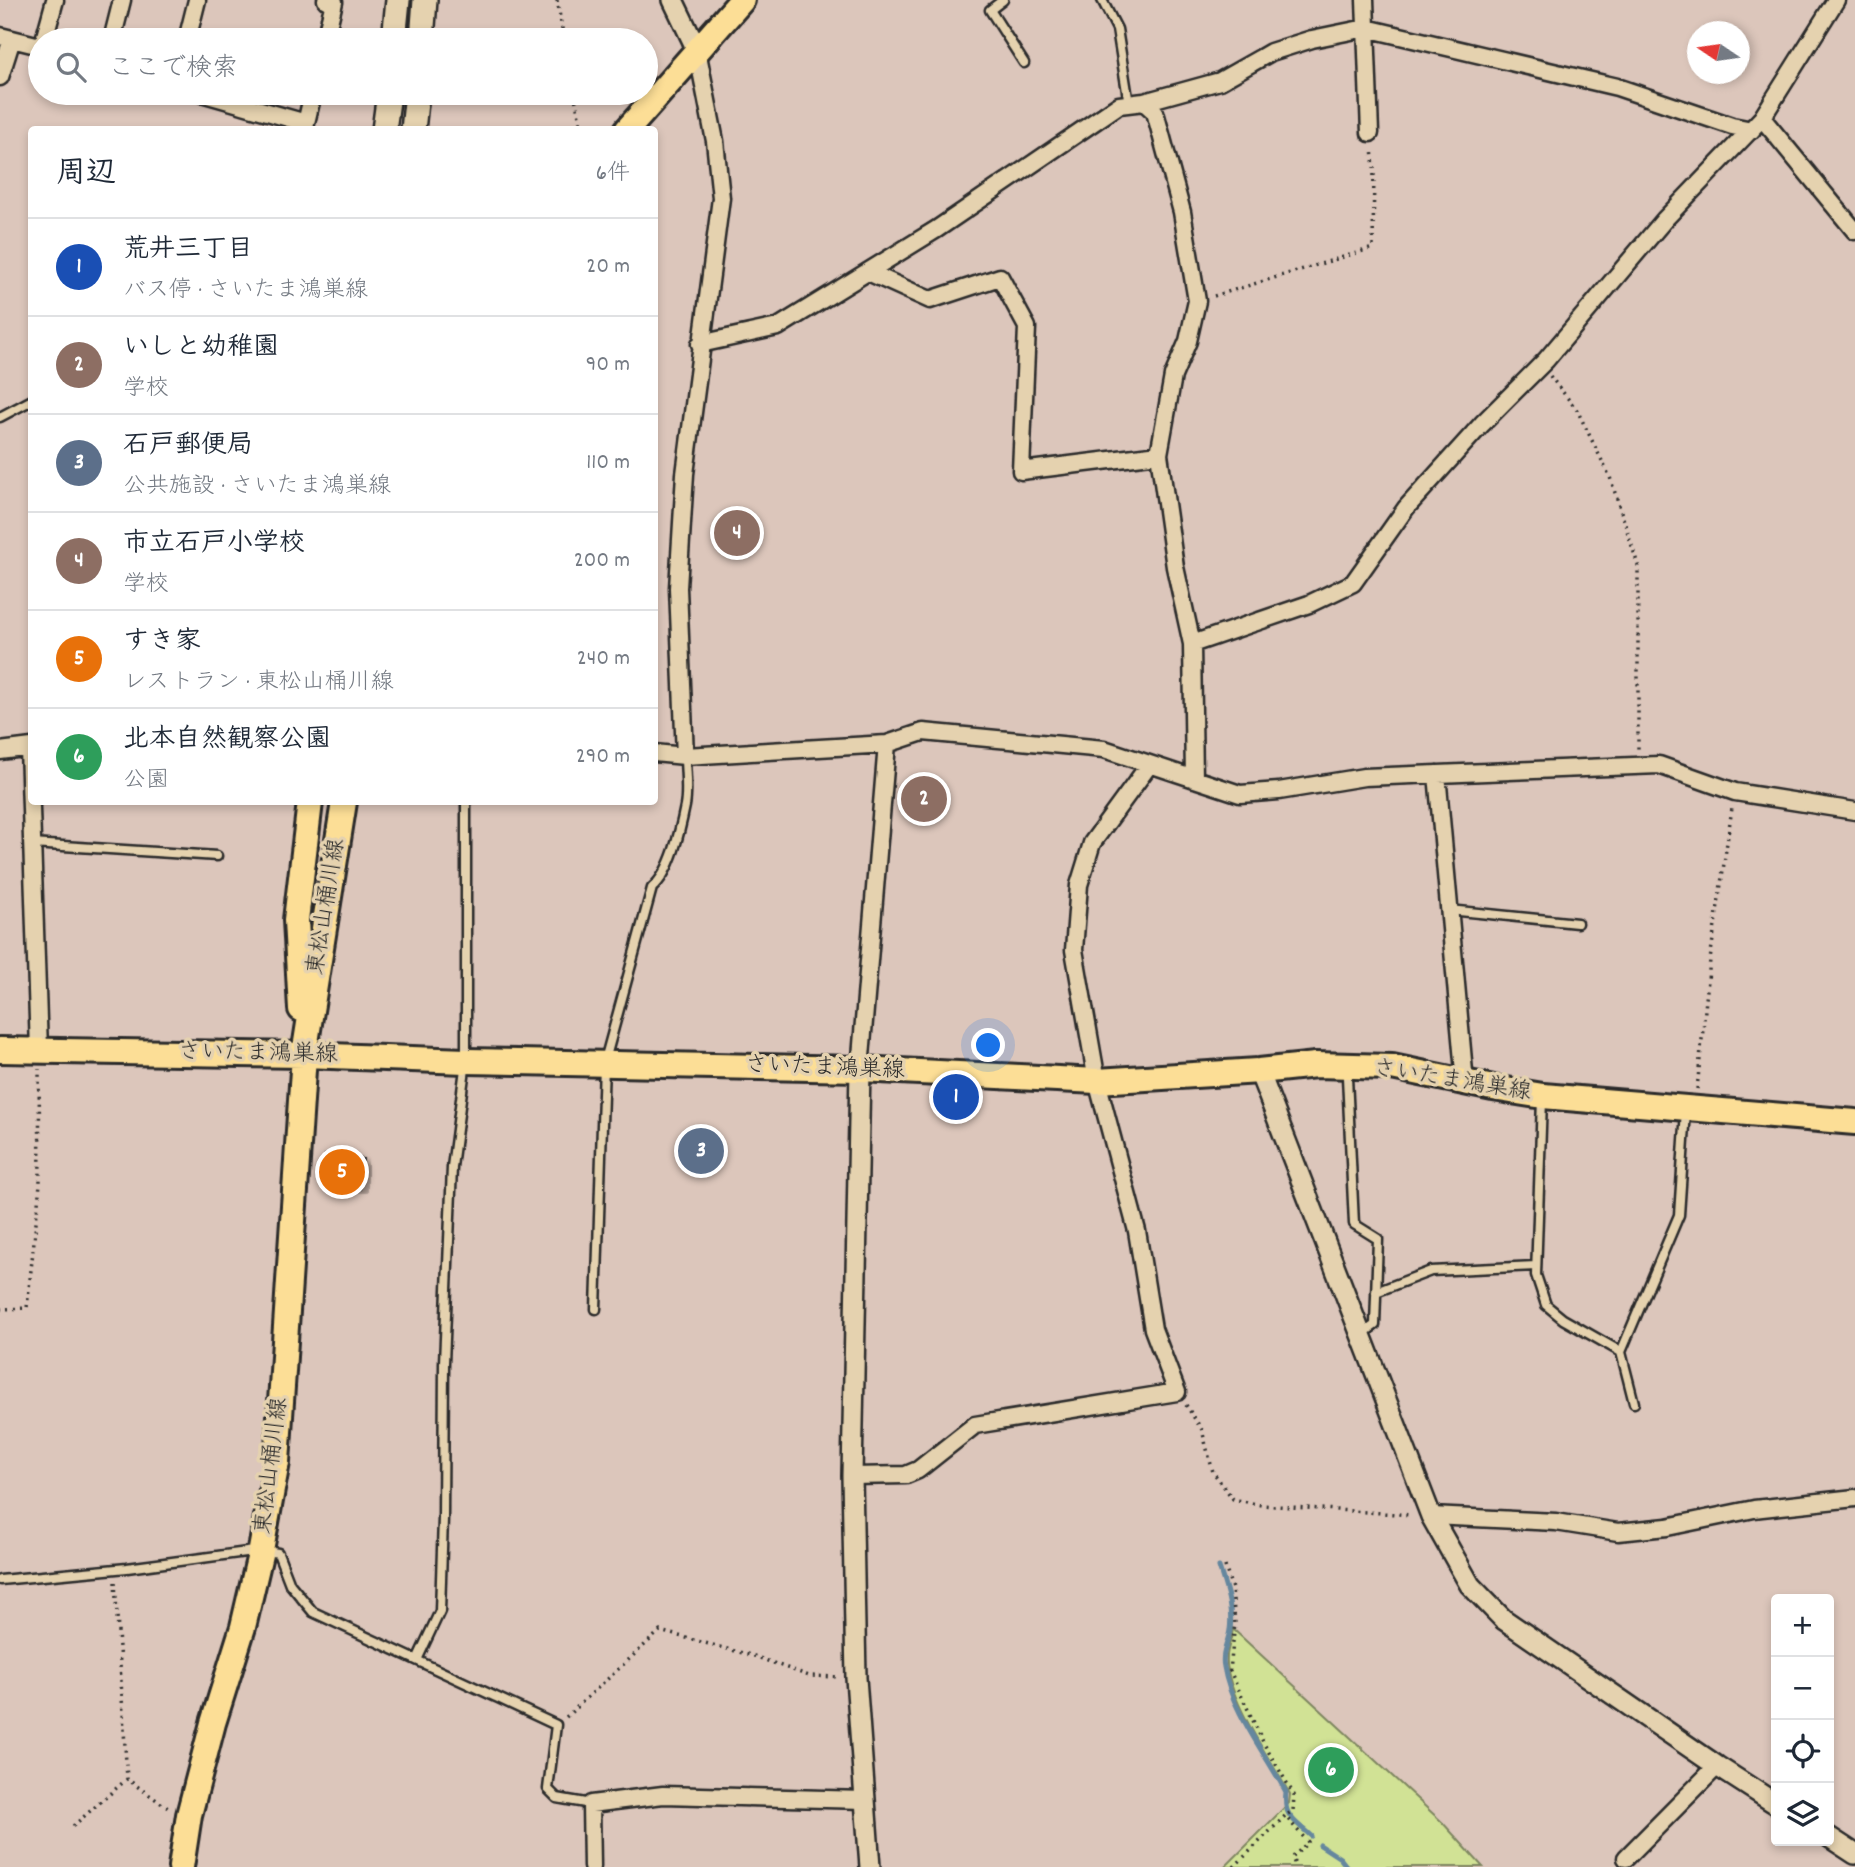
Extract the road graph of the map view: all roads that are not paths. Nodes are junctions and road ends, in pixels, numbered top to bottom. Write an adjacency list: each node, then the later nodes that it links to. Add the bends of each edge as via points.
1 (55, 0): 13 (street)
2 (122, 0): 14 (street)
3 (197, 0): 15 (street)
4 (326, 0): 16 (street, via 334,2)
5 (398, 0): 17 (main road)
6 (425, 0): 18 (main road)
7 (673, 0): 22 (street)
8 (742, 0): 22 (main road)
9 (1003, 0): 23 (lane, via 990,9)
10 (1102, 0): 26 (lane, via 1117,29)
11 (1366, 0): 19 (street)
12 (1836, 0): 32 (street)
13 (47, 28)
14 (115, 28)
15 (190, 28)
16 (328, 28)
17 (395, 28)
18 (423, 28)
19 (1366, 28): 26 (street, via 1271,52 1220,81); 32 (street, via 1617,87 1732,126); 36 (street)
20 (6, 37): 21 (street); 24 (street)
21 (28, 43)
22 (697, 50): 25 (main road); 39 (street, via 721,198)
23 (1024, 63)
24 (0, 78)
25 (658, 95)
26 (1136, 103): 38 (street, via 1119,105); 42 (street, via 1155,112 1182,212 1198,301 1173,376)
27 (243, 105): 28 (street, via 306,123)
28 (310, 105)
29 (387, 105): 33 (main road)
30 (415, 105): 34 (main road)
31 (649, 105): 35 (main road)
32 (1757, 124): 37 (street); 43 (street, via 1665,219 1542,365 1406,508 1353,583 1309,604)
33 (385, 126)
34 (413, 126)
35 (630, 126)
36 (1370, 133)
37 (1855, 231)
38 (868, 272): 39 (street, via 778,327); 42 (street, via 930,300 1000,277 1027,327 1021,471)
39 (700, 344): 48 (street, via 678,588)
40 (28, 402): 41 (lane)
41 (0, 417)
42 (1159, 454): 43 (street, via 1175,567)
43 (1192, 644): 51 (street)
44 (887, 744): 48 (street); 49 (street, via 923,732 1104,749); 66 (street)
45 (28, 747): 46 (street)
46 (0, 751)
47 (658, 753): 48 (street)
48 (685, 756): 65 (lane, via 685,804 668,864 652,888)
49 (1149, 765): 51 (street); 69 (street, via 1092,843 1079,885 1074,950)
50 (1437, 774): 51 (street, via 1240,794); 56 (street, via 1659,765 1735,792); 59 (street)
51 (1194, 779)
52 (31, 805): 57 (street)
53 (310, 805): 63 (main road, 東松山桶川線, via 296,920)
54 (344, 805): 63 (main road, 東松山桶川線)
55 (466, 805): 64 (lane)
56 (1855, 811)
57 (32, 844): 58 (lane); 62 (street)
58 (217, 856)
59 (1450, 910): 60 (lane); 70 (street)
60 (1577, 923)
61 (0, 1050): 62 (main road, さいたま鴻巣線)
62 (38, 1050): 63 (main road, さいたま鴻巣線)
63 (304, 1055): 64 (main road, さいたま鴻巣線); 83 (main road, 東松山桶川線, via 277,1462)
64 (466, 1060): 65 (main road, さいたま鴻巣線); 85 (lane, via 452,1167 440,1611)
65 (604, 1064): 66 (main road, さいたま鴻巣線); 76 (lane)
66 (860, 1069): 69 (main road, さいたま鴻巣線); 80 (street)
67 (1259, 1071): 69 (main road, さいたま鴻巣線); 70 (main road, さいたま鴻巣線, via 1316,1065 1392,1068); 77 (street)
68 (1347, 1077): 75 (lane, via 1354,1224 1378,1239)
69 (1097, 1081): 80 (street, via 1137,1231 1153,1329 1177,1392 975,1425 906,1475)
70 (1465, 1083): 71 (main road, さいたま鴻巣線)
71 (1543, 1096): 72 (main road, さいたま鴻巣線); 74 (lane)
72 (1690, 1108): 73 (main road, さいたま鴻巣線); 78 (lane, via 1679,1215)
73 (1855, 1122)
74 (1536, 1266): 75 (lane, via 1431,1271); 78 (lane, via 1546,1306)
75 (1376, 1292): 77 (lane, via 1375,1325)
76 (596, 1309)
77 (1361, 1335): 82 (street)
78 (1621, 1352): 79 (lane)
79 (1634, 1403)
80 (852, 1476): 87 (street, via 856,1678)
81 (1855, 1498): 82 (street, via 1618,1532 1556,1522)
82 (1431, 1516): 86 (street, via 1470,1585 1503,1619)
83 (261, 1550): 84 (lane); 85 (lane, via 278,1553 290,1584 313,1612); 93 (main road, 東松山桶川線, via 189,1815)
84 (0, 1580)
85 (417, 1660): 89 (lane, via 556,1725 548,1789 557,1798)
86 (1717, 1766): 88 (street); 92 (street)
87 (865, 1800): 89 (street, via 663,1795); 95 (street)
88 (1771, 1801)
89 (591, 1804): 94 (street)
90 (1834, 1840): 91 (street)
91 (1855, 1854)
92 (1626, 1858)
93 (181, 1867)
94 (592, 1867)
95 (870, 1867)

